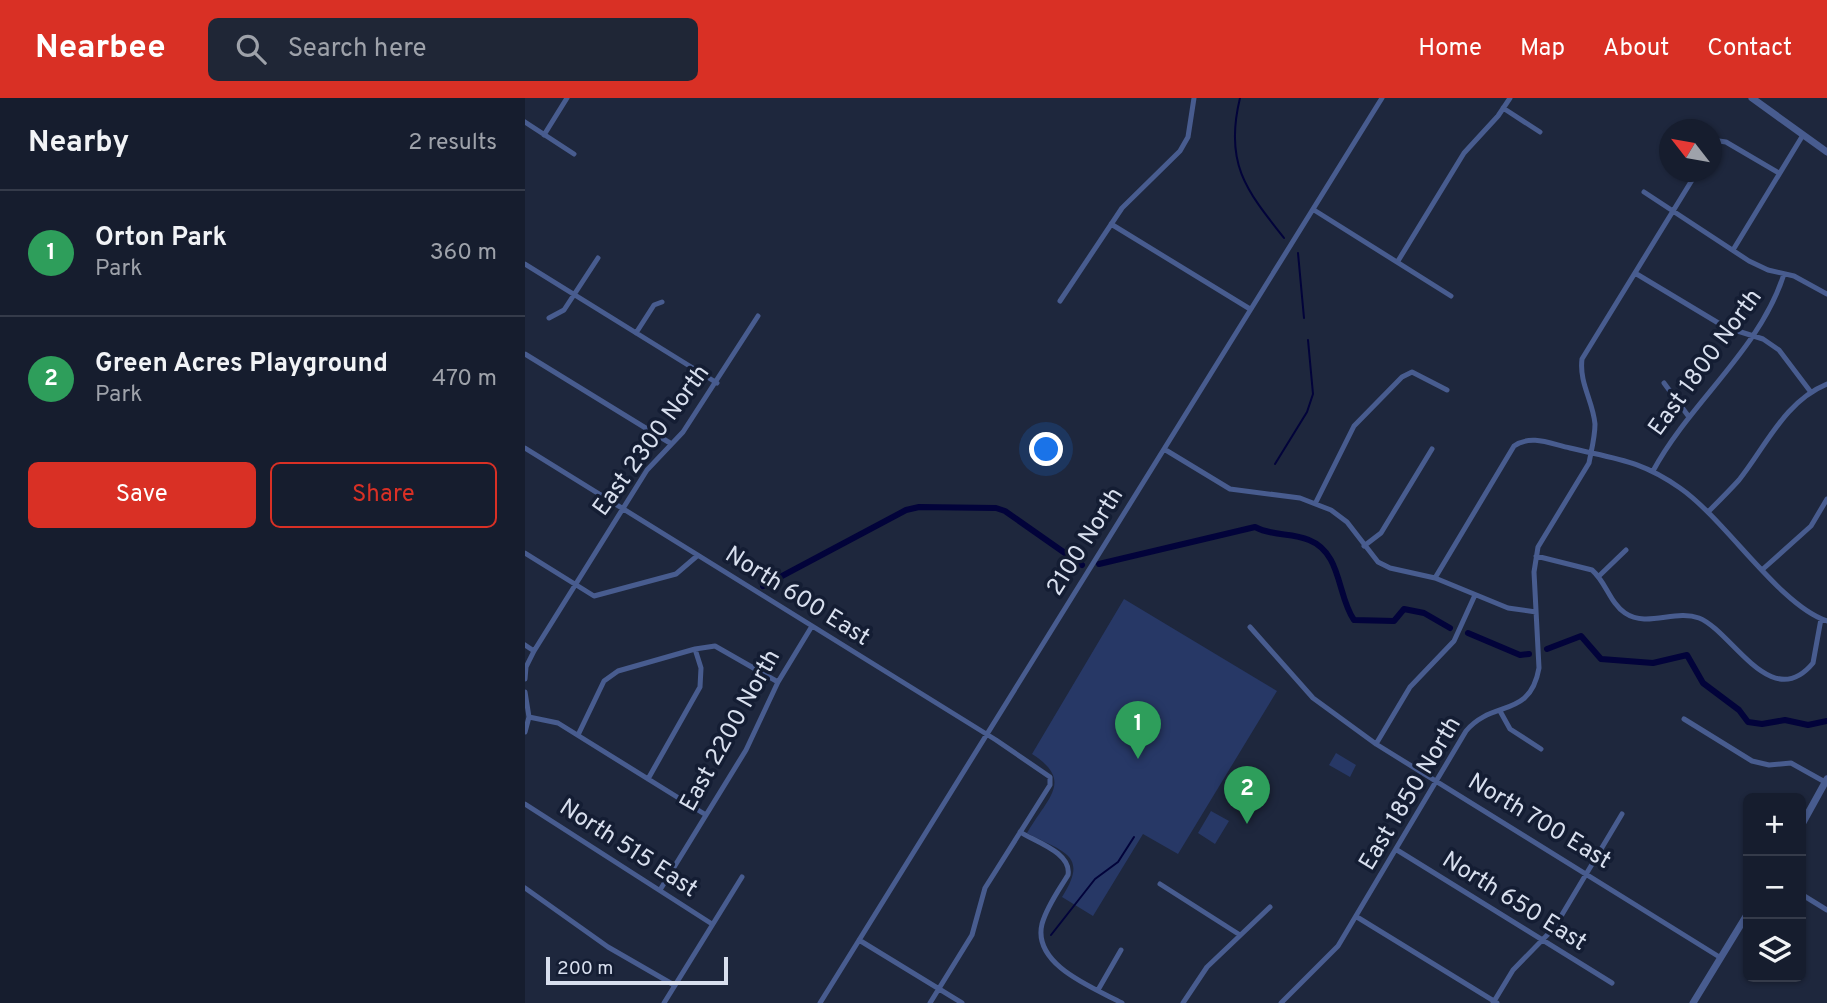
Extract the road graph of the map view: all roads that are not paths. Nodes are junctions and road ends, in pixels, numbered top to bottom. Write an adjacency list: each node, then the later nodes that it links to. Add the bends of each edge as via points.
1 (567, 98): 9 (street)
2 (1194, 98): 19 (street, via 1188,136 1180,151)
3 (1382, 98): 17 (street, 2100 North)
4 (1510, 98): 6 (street)
5 (1752, 98): 10 (street)
6 (1503, 108): 8 (street); 22 (street, via 1464,153)
7 (525, 122): 9 (street)
8 (1540, 132)
9 (544, 135): 13 (street)
10 (1803, 135): 12 (street); 14 (street)
11 (1722, 141): 14 (street)
12 (1827, 152)
13 (574, 155)
14 (1779, 173): 20 (street)
15 (1691, 182): 18 (street)
16 (1644, 192): 18 (street)
17 (1314, 210): 22 (street); 31 (street, 2100 North)
18 (1674, 211): 20 (street); 24 (street)
19 (1111, 224): 29 (street); 31 (street)
20 (1733, 250): 25 (street)
21 (598, 258): 27 (street)
22 (1398, 261): 28 (street)
23 (525, 264): 27 (street)
24 (1635, 273): 35 (street, via 1725,327); 47 (street, via 1582,359 1583,387 1595,424)
25 (1784, 274): 26 (street); 35 (street, East 1800 North)
26 (1827, 294)
27 (575, 295): 33 (street, via 564,310); 34 (street)
28 (1451, 296)
29 (1060, 301)
30 (663, 302): 34 (street, via 654,304)
31 (1250, 309): 45 (street, 2100 North)
32 (758, 316): 37 (street, East 2300 North)
33 (549, 318)
34 (636, 332): 37 (street)
35 (1752, 336): 41 (street, via 1779,350); 42 (street, East 1800 North)
36 (525, 354): 43 (street)
37 (717, 383): 43 (street, East 2300 North)
38 (1664, 383): 42 (street)
39 (1827, 383): 41 (street)
40 (1447, 390): 50 (street, via 1420,374 1402,377 1354,426)
41 (1810, 391): 52 (street, via 1789,410)
42 (1689, 417): 48 (street, East 1800 North)
43 (670, 443): 51 (street, East 2300 North)
44 (525, 448): 51 (street, North 600 East)
45 (1164, 449): 50 (street, via 1230,489); 78 (street, 2100 North)
46 (1432, 449): 53 (street, via 1381,533)
47 (1591, 453): 48 (street, via 1624,458); 57 (street, East 1850 North, via 1542,538); 60 (street, via 1529,439 1514,446)
48 (1653, 471): 52 (street)
49 (1827, 499): 58 (street, via 1811,526)
50 (1316, 502): 53 (street, via 1347,523)
51 (622, 510): 56 (street, North 600 East); 61 (street, East 2300 North)
52 (1709, 512): 58 (street)
53 (1364, 546): 60 (street, via 1390,568)
54 (1626, 550): 59 (street)
55 (525, 553): 61 (street)
56 (697, 556): 61 (street, via 676,574 603,596); 65 (street, North 600 East)
57 (1537, 556): 59 (street, via 1584,567); 63 (street, East 1850 North)
58 (1763, 569): 64 (street, via 1794,601)
59 (1599, 576): 64 (street, via 1615,604 1631,616 1700,619 1755,668 1786,678 1803,673 1816,657 1815,638)
60 (1435, 578): 62 (street)
61 (575, 586): 69 (street, East 2300 North)
62 (1475, 595): 63 (street, via 1508,608); 79 (street, via 1454,641 1409,687)
63 (1536, 612): 73 (street, East 1850 North, via 1537,682 1522,702)
64 (1824, 620)
65 (812, 626): 71 (street, East 2200 North); 78 (street, North 600 East)
66 (1250, 627): 79 (street, North 700 East, via 1313,698)
67 (525, 646): 69 (street)
68 (695, 649): 71 (street, via 715,646); 77 (street, via 618,671 604,681); 81 (street, via 700,687)
69 (534, 651): 70 (street, East 2300 North)
70 (525, 679)
71 (778, 682): 87 (street, East 2200 North, via 746,750)
72 (525, 692): 74 (street)
73 (1500, 711): 80 (street, via 1510,729); 83 (street, East 1850 North, via 1475,720)
74 (529, 717): 76 (street); 77 (street, via 558,723)
75 (1684, 719): 82 (street, via 1752,761 1791,763)
76 (525, 732)
77 (578, 735): 81 (street)
78 (988, 735): 89 (street, North 600 East, via 1050,777 1050,785); 103 (street, 2100 North)
79 (1376, 744): 83 (street, North 700 East)
80 (1541, 749)
81 (648, 779): 87 (street)
82 (1826, 781): 84 (street)
83 (1438, 782): 90 (street, East 1850 North); 91 (street, North 700 East)
84 (1823, 793): 88 (street)
85 (525, 804): 95 (street, North 515 East)
86 (1622, 814): 91 (street)
87 (706, 815): 95 (street, East 2200 North)
88 (1806, 818)
89 (1020, 832): 109 (street, via 985,888 972,935); 110 (street, via 1065,859 1070,867 1047,911 1041,937 1045,951 1055,963)
90 (1397, 850): 99 (street, East 1850 North); 104 (street, North 650 East)
91 (1588, 872): 104 (street); 106 (street, North 700 East)
92 (742, 877): 101 (street)
93 (1160, 884): 102 (street)
94 (525, 888): 108 (street, via 608,947)
95 (660, 890): 101 (street, North 515 East)
96 (1806, 897): 98 (street)
97 (1270, 906): 102 (street)
98 (1827, 910)
99 (1357, 917): 111 (street); 118 (street, East 1850 North, via 1338,946)
100 (1744, 919): 106 (street)
101 (712, 923): 108 (street)
102 (1240, 936): 117 (street, via 1207,967)
103 (859, 940): 109 (street); 113 (street, 2100 North)
104 (1543, 940): 107 (street, North 650 East); 111 (street, via 1513,970)
105 (1121, 950): 110 (street)
106 (1721, 958): 119 (street)
107 (1612, 984)
108 (674, 985): 112 (street)
109 (939, 989): 114 (street); 115 (street)
110 (1098, 990): 116 (street)
111 (1494, 1002)
112 (664, 1003)
113 (820, 1003)
114 (930, 1003)
115 (962, 1003)
116 (1122, 1003)
117 (1183, 1003)
118 (1281, 1003)
119 (1693, 1003)

